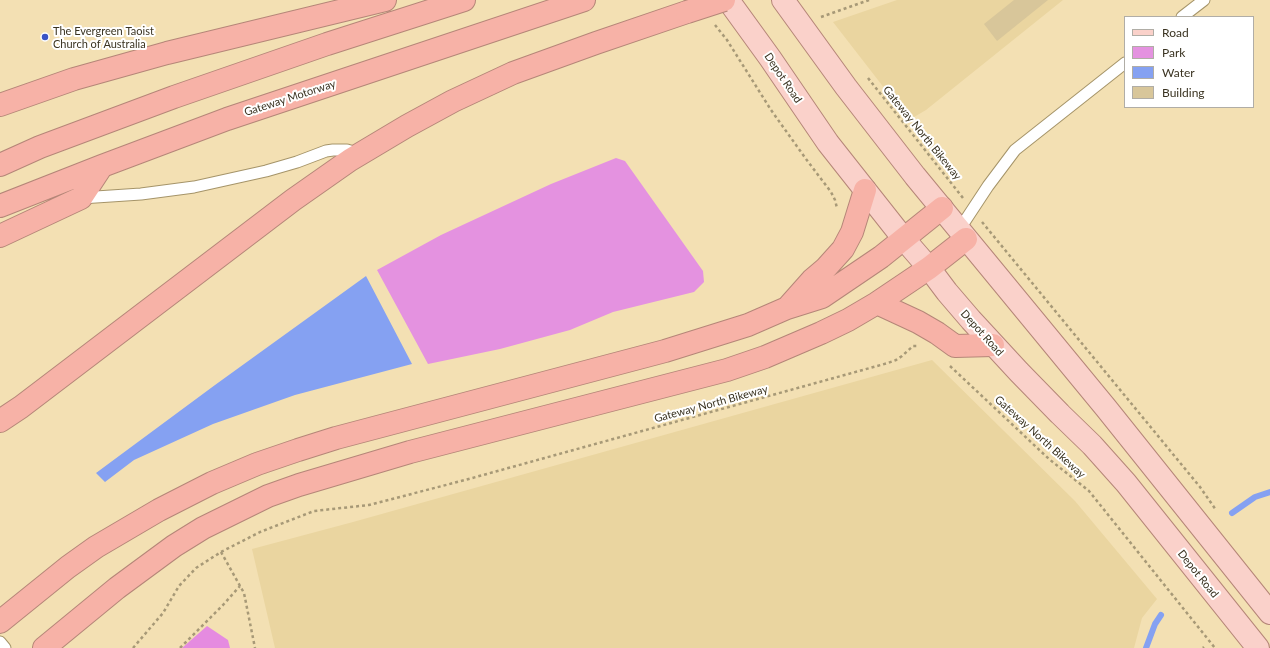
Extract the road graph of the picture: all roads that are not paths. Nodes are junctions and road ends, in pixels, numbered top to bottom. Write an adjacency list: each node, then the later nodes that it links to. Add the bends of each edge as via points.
1 (385, 0): 10 (highway, via 167,53 74,79)
2 (464, 0): 12 (highway, via 174,97)
3 (584, 0): 13 (highway, Gateway Motorway, via 227,119)
4 (724, 0): 11 (highway, bridge, via 542,61 501,78 453,101)
5 (728, 0): 14 (main road, Depot Road, via 828,143)
6 (782, 0): 17 (main road, via 846,88)
7 (1204, 0): 8 (lane)
8 (1183, 16)
9 (1124, 64): 18 (lane, via 1015,150 973,210)
10 (0, 104)
11 (361, 154): 15 (lane, via 347,150 326,151 261,173 194,187); 25 (highway, via 293,200 22,407)
12 (0, 164)
13 (102, 166): 15 (highway); 16 (highway, Gateway Motorway)
14 (865, 190): 20 (main road, Depot Road); 23 (highway, via 852,232 843,249)
15 (81, 198): 19 (highway)
16 (0, 206)
17 (942, 208): 18 (main road); 20 (highway)
18 (963, 235): 21 (highway); 26 (main road)
19 (0, 236)
20 (903, 238): 21 (main road, Depot Road); 23 (highway, via 822,297)
21 (929, 268): 22 (highway); 24 (main road, Depot Road)
22 (877, 303): 24 (highway, via 918,322 955,346); 30 (highway, via 821,333 727,370 410,452 268,496 203,528 174,546 117,588)
23 (787, 308): 27 (highway, via 748,326 665,351 336,438 257,464 159,510 121,532 68,567)
24 (994, 345): 31 (main road, Depot Road, via 1126,483)
25 (0, 421)
26 (1270, 613)
27 (0, 622)
28 (0, 642): 29 (lane)
29 (5, 648)
30 (44, 648)
31 (1258, 648)

